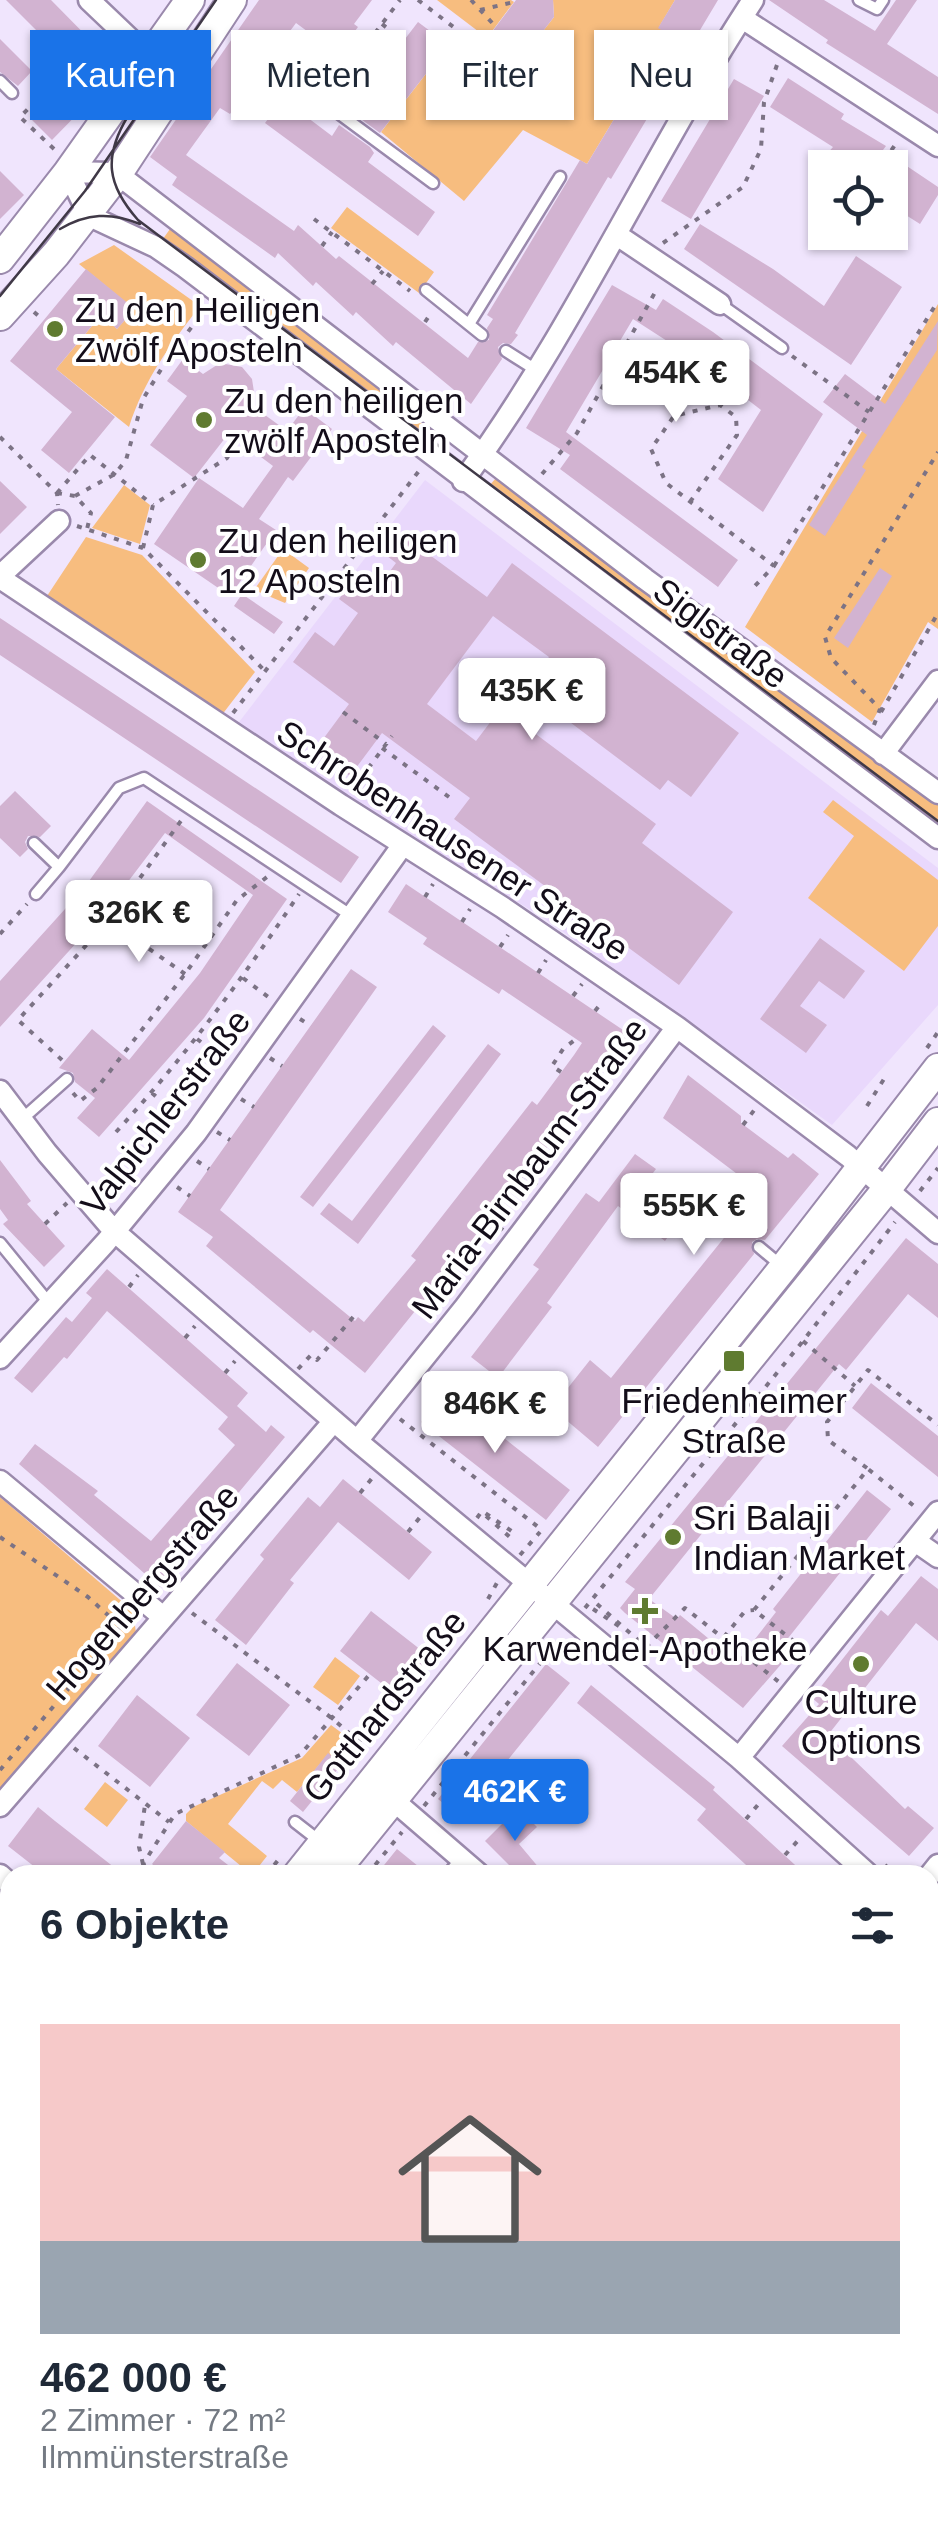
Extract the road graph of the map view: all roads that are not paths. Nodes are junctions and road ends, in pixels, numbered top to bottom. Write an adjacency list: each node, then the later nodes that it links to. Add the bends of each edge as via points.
1 (89, 0): 7 (street)
2 (190, 0): 8 (main road)
3 (232, 0): 15 (main road, via 222,28)
4 (859, 0): 5 (lane, via 877,9)
5 (884, 0)
6 (747, 9): 13 (street, via 786,46); 19 (street)
7 (121, 30)
8 (169, 30)
9 (0, 81): 10 (lane)
10 (12, 93)
11 (100, 120): 14 (main road)
12 (348, 120): 17 (lane)
13 (938, 146)
14 (65, 164): 15 (street); 18 (street); 20 (main road)
15 (118, 175): 18 (main road); 29 (street, Siglstraße)
16 (560, 176): 24 (lane)
17 (433, 183)
18 (90, 212): 23 (main road); 30 (street, Siglstraße, via 185,267)
19 (616, 234): 22 (street); 28 (street)
20 (5, 242)
21 (424, 295): 24 (lane)
22 (720, 304): 26 (lane)
23 (0, 316)
24 (469, 324): 25 (lane)
25 (482, 335)
26 (782, 348)
27 (506, 351): 28 (lane)
28 (536, 370): 29 (street)
29 (484, 454): 30 (street); 34 (street, Siglstraße)
30 (464, 482): 36 (street, Siglstraße)
31 (60, 521): 32 (street)
32 (0, 577): 38 (street, Schrobenhausener Straße)
33 (938, 681): 34 (street)
34 (883, 754): 35 (street, Siglstraße)
35 (938, 793)
36 (938, 838)
37 (34, 842): 39 (lane)
38 (402, 846): 41 (street, Valpichlerstraße); 42 (street, Schrobenhausener Straße)
39 (59, 866): 40 (lane); 41 (lane, via 119,788 144,778)
40 (36, 894)
41 (353, 916): 50 (street, Valpichlerstraße, via 196,1133)
42 (677, 1027): 48 (street, Schrobenhausener Straße); 58 (street, Maria-Birnbaum-Straße)
43 (938, 1068): 48 (main road)
44 (64, 1081): 46 (lane)
45 (0, 1092): 46 (street)
46 (21, 1120): 50 (street)
47 (938, 1122): 49 (main road)
48 (861, 1168): 49 (street, Schrobenhausener Straße); 54 (main road)
49 (896, 1199): 51 (street, Schrobenhausener Straße); 63 (main road)
50 (114, 1232): 55 (street, Valpichlerstraße); 57 (street, via 293,1370)
51 (938, 1233)
52 (0, 1242): 55 (lane)
53 (759, 1248): 54 (lane)
54 (784, 1267): 63 (main road)
55 (50, 1304): 56 (street, Valpichlerstraße)
56 (0, 1358)
57 (334, 1421): 58 (street); 64 (street, Hogenbergstraße)
58 (357, 1441): 63 (street)
59 (0, 1480): 64 (street)
60 (935, 1516): 61 (street)
61 (916, 1541): 62 (street); 65 (street)
62 (938, 1557)
63 (541, 1593): 65 (street); 67 (main road, Gotthardstraße); 69 (main road, Gotthardstraße)
64 (170, 1609): 66 (street, Hogenbergstraße)
65 (739, 1758): 75 (street)
66 (0, 1806)
67 (404, 1808): 70 (street); 72 (main road, Gotthardstraße)
68 (295, 1822): 69 (lane)
69 (322, 1843): 71 (main road, Gotthardstraße)
70 (462, 1858): 73 (lane); 74 (street)
71 (305, 1865)
72 (343, 1865)
73 (456, 1865)
74 (469, 1865)
75 (858, 1865)

